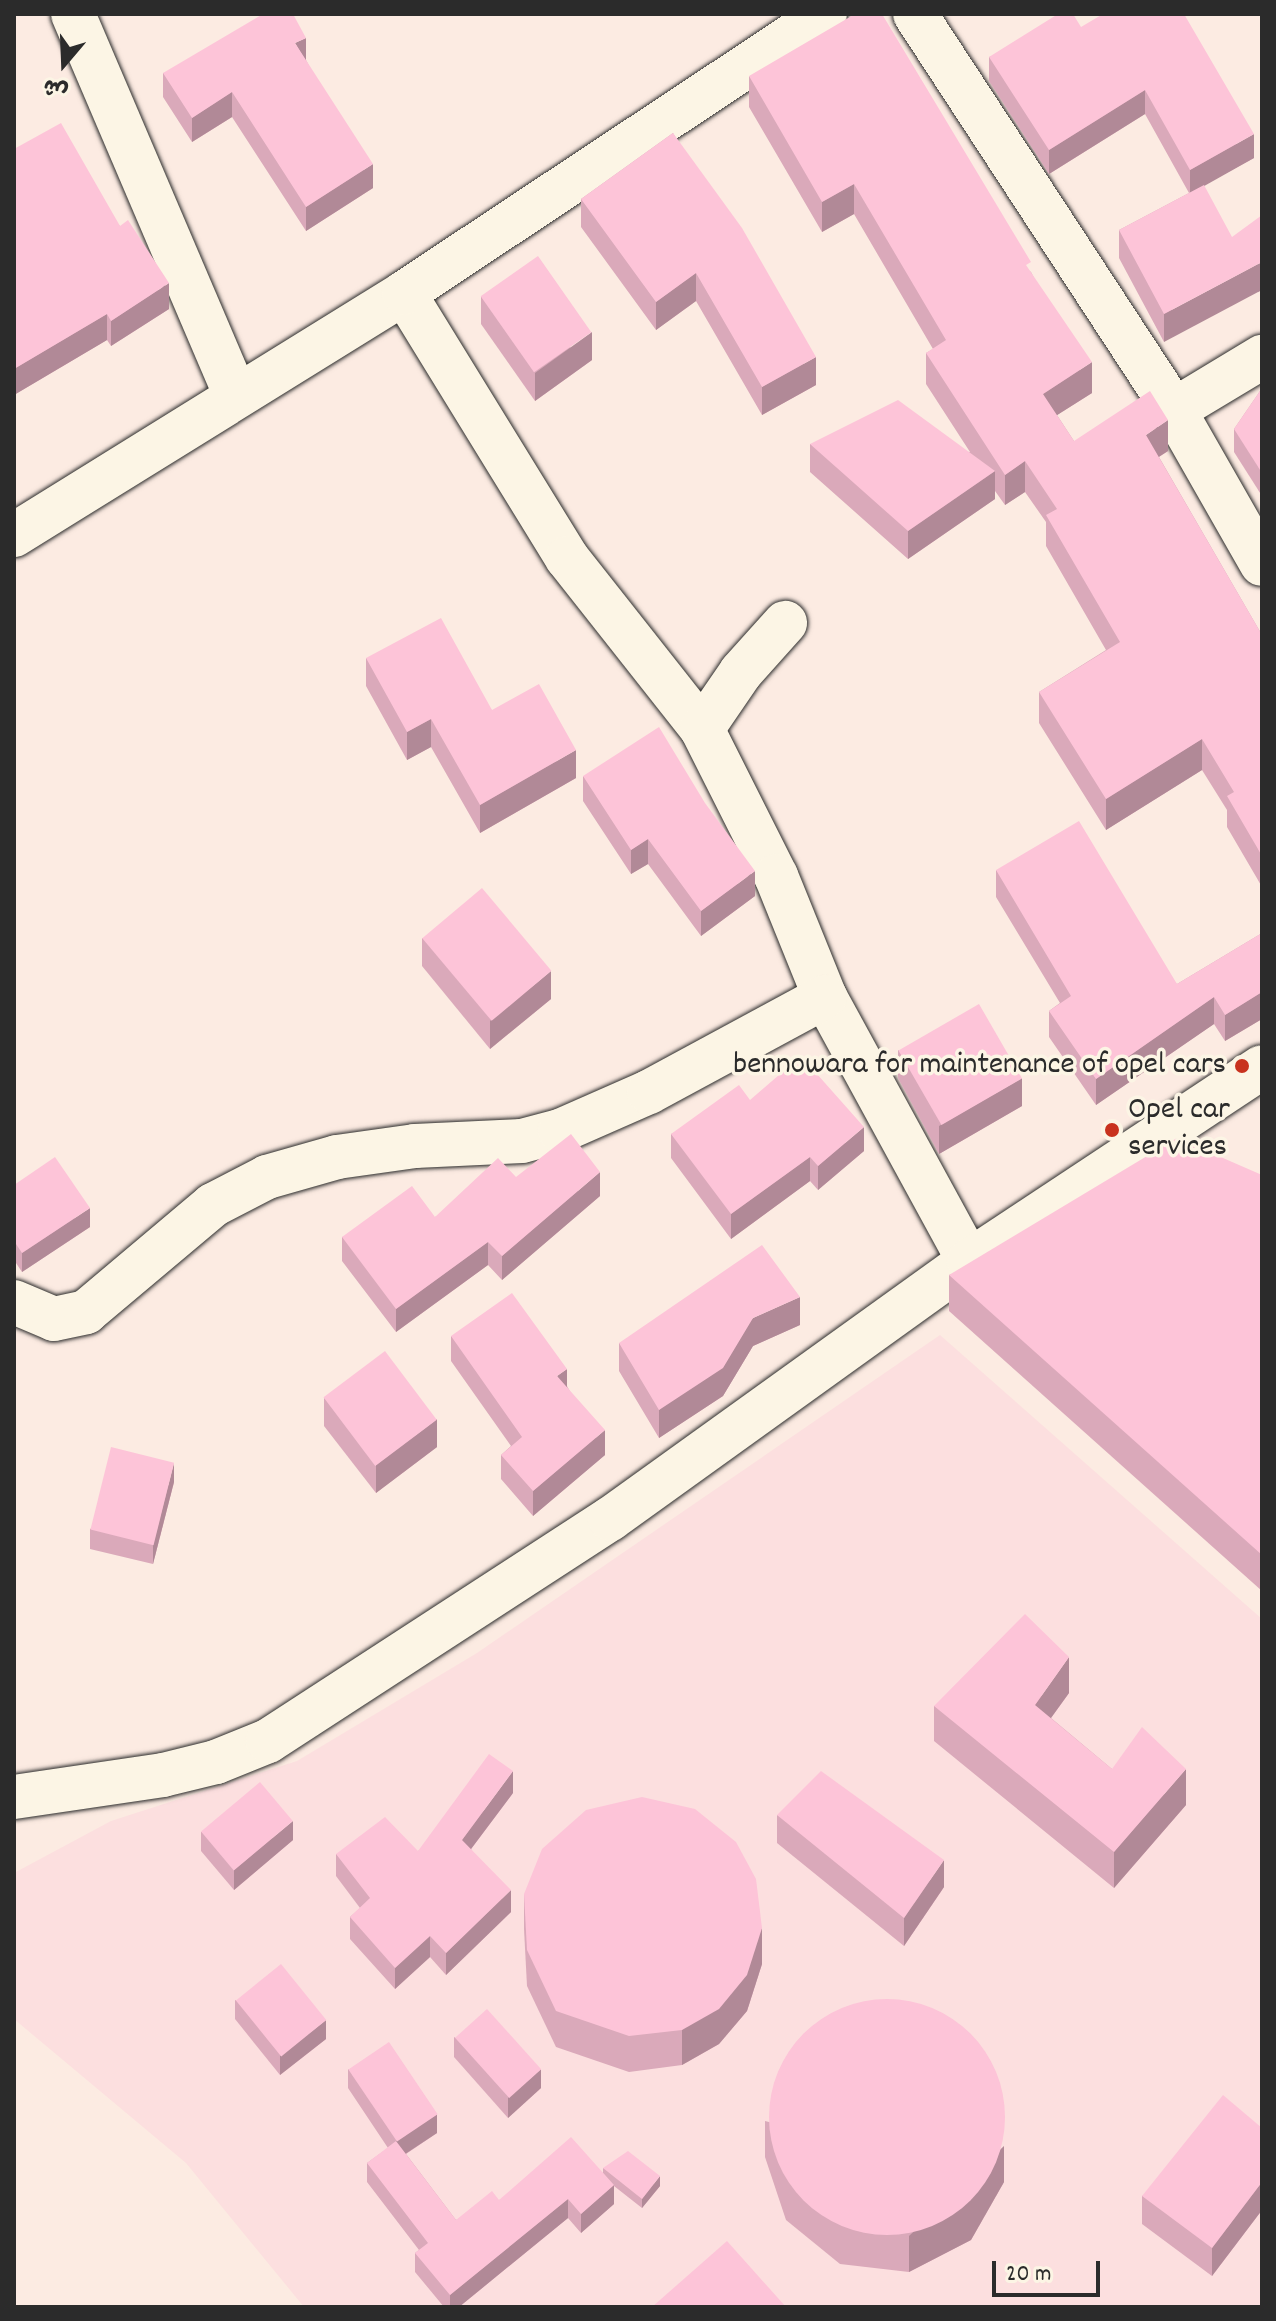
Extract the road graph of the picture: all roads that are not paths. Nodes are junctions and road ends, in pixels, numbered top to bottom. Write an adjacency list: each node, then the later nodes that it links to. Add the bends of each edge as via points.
1 (73, 14): 6 (street)
2 (825, 14): 4 (street)
3 (915, 14): 7 (street)
4 (404, 293): 6 (street); 11 (street, via 567,558)
5 (1262, 357): 7 (street)
6 (235, 393): 8 (street)
7 (1174, 410): 9 (street)
8 (14, 535)
9 (1262, 564)
10 (785, 623): 11 (street, via 741,672)
11 (702, 729): 12 (street, via 776,876)
12 (825, 997): 14 (street); 15 (street, via 649,1092 560,1131 522,1141 415,1146 337,1157 267,1177 213,1205 86,1312 54,1319)
13 (1262, 1067): 14 (street)
14 (969, 1261): 16 (street, via 610,1519 268,1741 163,1775)
15 (14, 1302)
16 (14, 1797)

